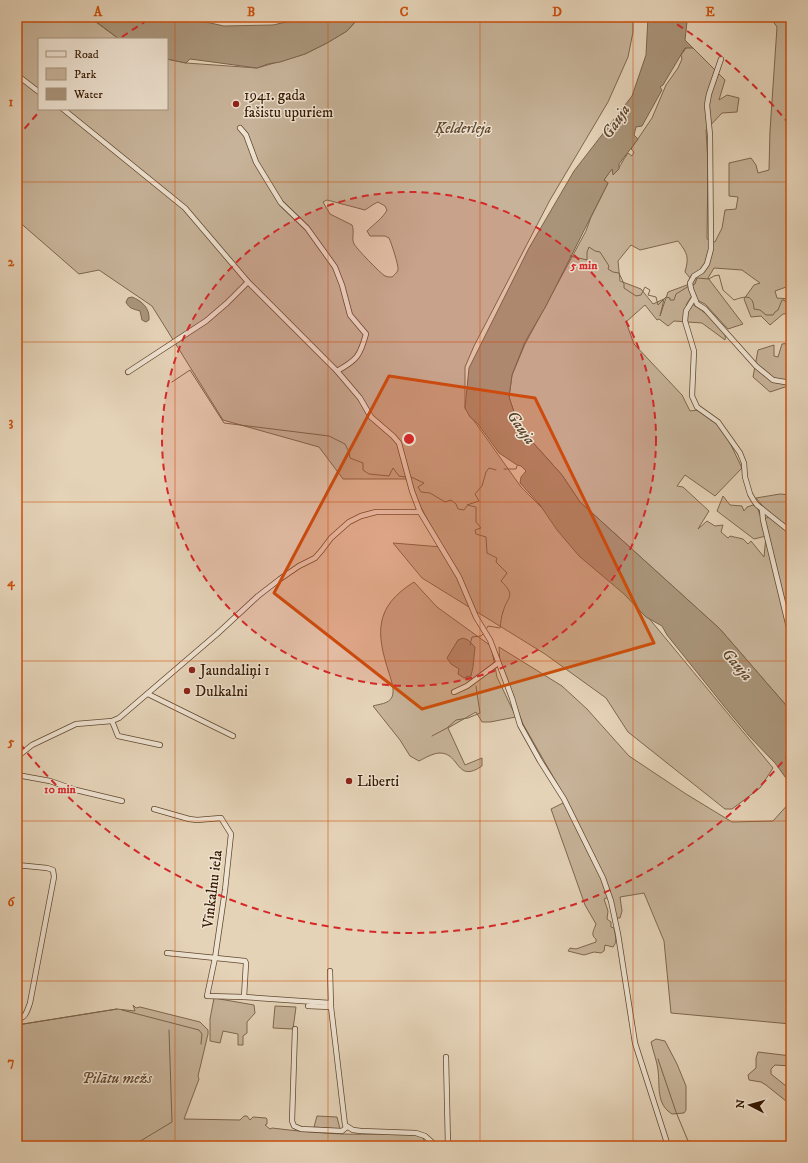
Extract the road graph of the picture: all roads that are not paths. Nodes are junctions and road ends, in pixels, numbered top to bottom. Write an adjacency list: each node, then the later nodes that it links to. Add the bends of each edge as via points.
1 (721, 59): 7 (street, via 707,105 710,135 711,249 707,264 690,283)
2 (17, 75): 3 (street)
3 (38, 91)
4 (64, 110): 6 (street, via 186,208)
5 (240, 128): 8 (street, via 246,135 256,162 281,203 307,228 335,268 350,315 366,334 362,350 351,363)
6 (248, 282): 8 (street); 9 (street, via 206,321)
7 (694, 298): 10 (street, via 767,376 773,380); 11 (street, via 686,311 685,321 694,351 693,401 699,409 718,422 740,453 750,494)
8 (337, 371): 12 (street, via 360,398 371,417 399,443)
9 (128, 372)
10 (791, 383)
11 (762, 509): 13 (street); 14 (street)
12 (420, 512): 15 (street, via 459,578 490,640); 17 (street, via 376,512 349,522 331,538 315,558 299,566 258,596)
13 (791, 532)
14 (791, 636)
15 (498, 663): 16 (street, via 467,686); 38 (street, via 520,725 564,799 603,878 618,934 635,1043)
16 (454, 692)
17 (148, 694): 18 (street); 19 (street)
18 (112, 721): 20 (street, via 118,736); 21 (street, via 76,724 32,745)
19 (233, 736)
20 (160, 745)
21 (17, 757)
22 (17, 774): 23 (street)
23 (122, 801)
24 (154, 809): 27 (street, Vīnkalnu iela, via 189,819 221,818 231,834)
25 (17, 865): 32 (street, via 53,870 54,877 30,1003 26,1015 22,1019)
26 (167, 953): 27 (street)
27 (215, 958): 29 (street, via 245,961); 29 (street, Vīnkalnu iela, via 207,996)
28 (330, 971): 30 (street)
29 (244, 997): 30 (street)
30 (331, 1005): 31 (street); 35 (street, via 343,1116)
31 (308, 1006)
32 (17, 1019)
33 (294, 1029): 35 (street, via 294,1126 301,1129 342,1131)
34 (446, 1057): 37 (street)
35 (347, 1127): 36 (street, via 361,1131 416,1133 425,1136)
36 (433, 1145): 37 (street)
37 (448, 1146)
38 (668, 1146)

